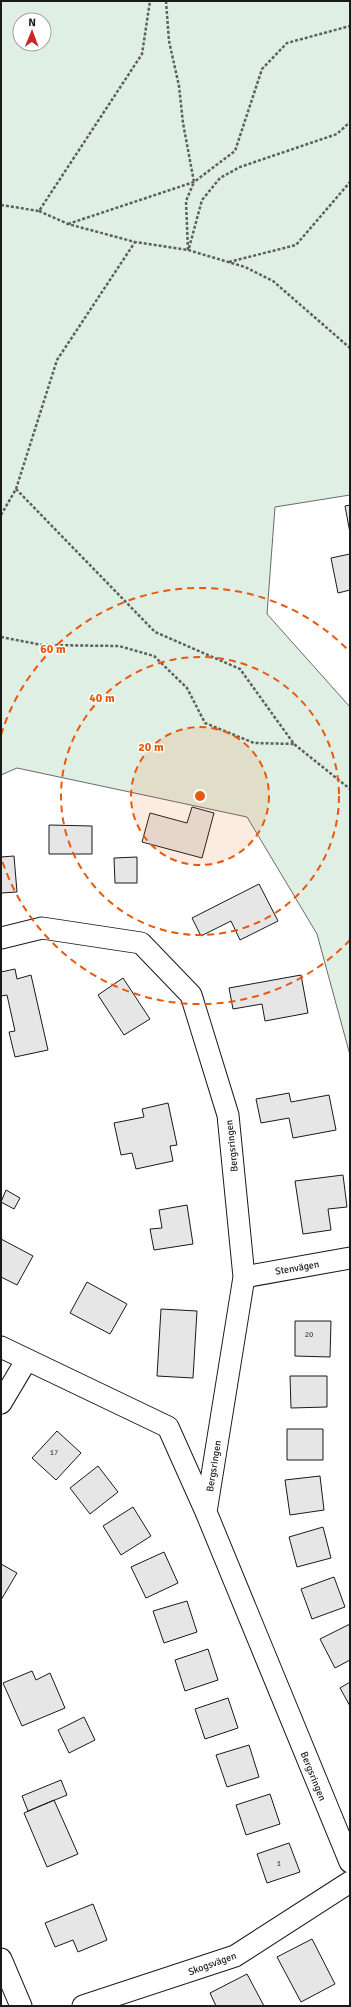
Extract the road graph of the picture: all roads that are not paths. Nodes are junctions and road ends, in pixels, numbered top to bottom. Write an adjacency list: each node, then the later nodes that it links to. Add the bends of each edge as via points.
1 (1, 938): 3 (street, Bergsringen, via 42,928 141,943 191,995 228,1115)
2 (350, 1258): 3 (street, Stenvägen)
3 (244, 1277): 7 (street, Bergsringen)
4 (1, 1348): 5 (street, Bergsringen)
5 (26, 1361): 6 (street); 7 (street, Bergsringen, via 168,1428)
6 (1, 1403)
7 (206, 1512): 8 (street, Bergsringen)
8 (350, 1862)
9 (350, 1882): 12 (street, Skogsvägen, via 235,1956)
10 (1, 1960): 11 (street)
11 (21, 2006)
12 (83, 2006)

